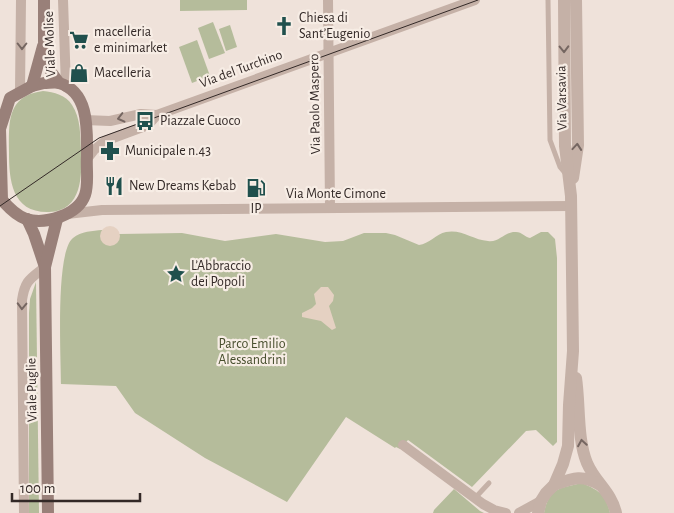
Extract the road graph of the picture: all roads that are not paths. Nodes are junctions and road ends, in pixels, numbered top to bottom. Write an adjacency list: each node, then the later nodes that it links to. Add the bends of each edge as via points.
1 (21, 0): 12 (street, Viale Molise, one-way to 12)
2 (44, 0): 9 (main road, Viale Molise)
3 (63, 0): 11 (street, Viale Molise)
4 (328, 0): 10 (street, Via Paolo Maspero)
5 (476, 0): 10 (street, Via del Turchino)
6 (548, 0): 17 (lane, Via Varsavia, via 550,140 560,167)
7 (564, 0): 17 (street, Via Varsavia, one-way to 17)
8 (576, 0): 19 (street, Via Varsavia, one-way to 8, via 578,145)
9 (44, 41): 11 (main road, Viale Molise, via 51,72); 12 (main road, Viale Molise)
10 (328, 52): 13 (street, Via del Turchino); 21 (street, Via Paolo Maspero)
11 (62, 85): 12 (main road); 14 (main road, via 78,97)
12 (16, 94): 15 (main road)
13 (156, 115): 14 (street, Via del Turchino, one-way to 14, via 141,114 110,121); 16 (street, Via del Turchino, via 148,124 105,142)
14 (86, 120): 16 (main road)
15 (0, 129): 20 (main road)
16 (86, 159): 18 (main road)
17 (568, 177): 19 (street, Via Varsavia)
18 (85, 194): 22 (street, via 94,206); 23 (main road, via 79,205)
19 (571, 201): 21 (street, Via Monte Cimone); 26 (street, Via Varsavia)
20 (2, 203): 24 (main road)
21 (330, 208): 22 (street, Via Monte Cimone)
22 (102, 210): 23 (street, Via Monte Cimone)
23 (62, 216): 24 (main road); 25 (main road, Viale Puglie)
24 (27, 219): 25 (main road, Viale Puglie)
25 (45, 266): 34 (street, Viale Puglie, one-way to 34, via 24,286 22,300); 35 (main road, Viale Puglie)
26 (573, 351): 29 (street, Via Varsavia, via 568,446); 30 (street, Via Varsavia, one-way to 26, via 584,453)
27 (403, 446): 31 (street)
28 (489, 483): 31 (lane)
29 (554, 485): 30 (street, via 583,478); 32 (street, Via Varsavia)
30 (602, 486): 33 (street, Via Varsavia)
31 (475, 498): 36 (street, via 494,510)
32 (540, 507): 37 (street)
33 (617, 510)
34 (24, 513)
35 (48, 513)
36 (506, 513)
37 (519, 513)

